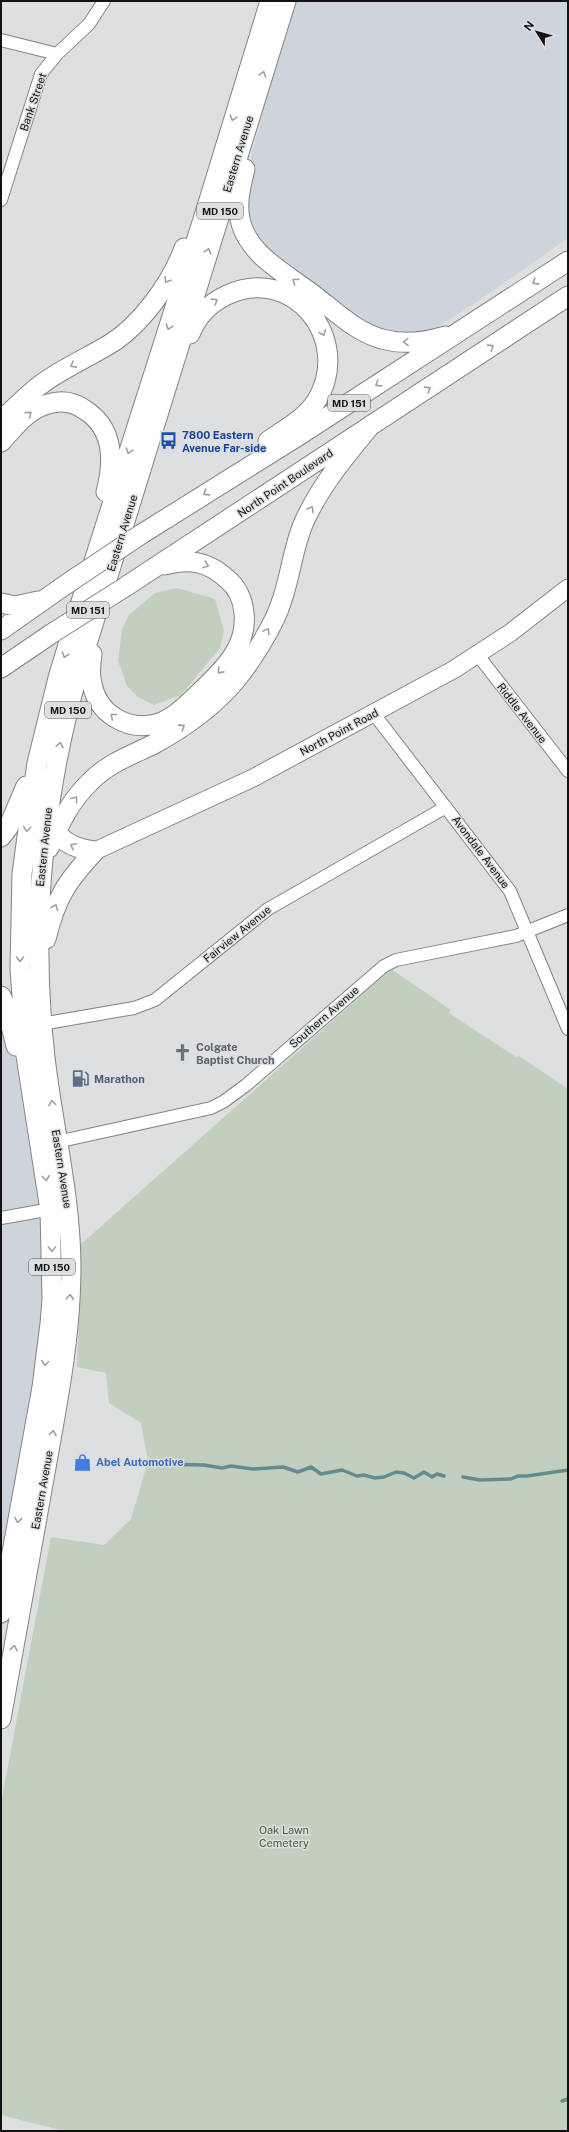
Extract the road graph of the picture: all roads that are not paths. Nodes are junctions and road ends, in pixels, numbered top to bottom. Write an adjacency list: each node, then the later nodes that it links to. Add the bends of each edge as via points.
1 (104, 1): 5 (street, Bank Street, via 89,24)
2 (270, 1): 8 (main road, Eastern Avenue / MD 150, one-way to 8)
3 (286, 1): 6 (main road, Eastern Avenue / MD 150, one-way to 3)
4 (1, 40): 5 (street)
5 (57, 54): 7 (street, Bank Street, via 41,74)
6 (256, 94): 11 (main road, one-way to 6, via 426,341 394,342 373,336 349,322 276,267 256,248 242,228 239,207 239,189 258,116); 13 (main road, Eastern Avenue / MD 150, one-way to 6)
7 (1, 200)
8 (206, 210): 12 (main road, one-way to 12, via 191,226 180,259 151,306 112,343 39,386); 21 (main road, Eastern Avenue / MD 150, one-way to 21)
9 (568, 261): 11 (main road, MD 151, one-way to 11)
10 (568, 296): 14 (main road, North Point Boulevard / MD 151, one-way to 10)
11 (458, 333): 16 (main road, MD 151, one-way to 16)
12 (1, 421)
13 (156, 423): 16 (main road, one-way to 16, via 194,323 210,304 238,290 246,289 260,288 293,297 309,310 326,341 328,363 325,383 316,401 301,418 264,443); 22 (main road, Eastern Avenue / MD 150)
14 (371, 425): 17 (main road, North Point Boulevard / MD 151); 31 (main road, one-way to 14, via 65,813 90,781 106,768 184,726 235,681 274,619 282,600 304,521 322,488)
15 (1, 442): 21 (main road, one-way to 21, via 34,410 63,401 78,405 98,419 104,428 111,453 110,478 92,542)
16 (238, 472): 18 (main road, MD 151, one-way to 18, bridge)
17 (154, 568): 22 (main road, one-way to 22, via 182,560 210,566 234,586 244,612 245,626 236,652 209,684 170,717 157,724 130,725 120,722 96,698 90,678); 25 (main road, North Point Boulevard / MD 151, bridge)
18 (63, 587): 20 (main road, via 37,601 15,606); 23 (main road, MD 151)
19 (568, 588): 24 (street, North Point Road)
20 (1, 603)
21 (80, 605): 27 (main road, Eastern Avenue / MD 150, one-way to 27)
22 (97, 613): 30 (main road, Eastern Avenue / MD 150, one-way to 22, via 69,708)
23 (1, 630)
24 (478, 654): 26 (street, North Point Road); 28 (street, Riddle Avenue)
25 (1, 668)
26 (374, 714): 29 (street, Avondale Avenue); 33 (street, North Point Road, via 253,778)
27 (36, 763): 32 (main road, via 8,828); 41 (main road, Eastern Avenue / MD 150, one-way to 41, via 25,845 20,919 23,1021)
28 (568, 771)
29 (446, 807): 36 (street, Avondale Avenue, via 504,880); 39 (street, Fairview Avenue, via 268,909 155,1000 134,1008)
30 (48, 810): 31 (main road); 34 (main road, Eastern Avenue / MD 150)
31 (56, 832): 33 (main road, one-way to 31, via 69,845); 34 (main road)
32 (1, 837)
33 (95, 851): 37 (main road, one-way to 33, via 59,896 66,884)
34 (40, 870): 37 (main road, Eastern Avenue / MD 150)
35 (568, 915): 36 (street, Southern Avenue)
36 (528, 931): 40 (street, Avondale Avenue); 42 (street, Southern Avenue, via 516,936 396,960 384,966 245,1086 211,1108)
37 (38, 972): 39 (main road, Eastern Avenue / MD 150)
38 (1, 996): 41 (main road)
39 (41, 1024): 42 (main road, Eastern Avenue / MD 150, one-way to 39)
40 (568, 1030)
41 (31, 1093): 42 (main road, Eastern Avenue / MD 150)
42 (50, 1144): 43 (main road, Eastern Avenue / MD 150); 44 (main road, Eastern Avenue / MD 150, one-way to 44)
43 (68, 1206): 44 (street); 46 (main road, Eastern Avenue / MD 150, one-way to 43, via 71,1269)
44 (50, 1210): 45 (street); 46 (main road, Eastern Avenue / MD 150, one-way to 46, via 52,1274)
45 (1, 1218)
46 (59, 1325): 47 (main road, Eastern Avenue / MD 150)
47 (34, 1483): 48 (main road, Eastern Avenue / MD 150, one-way to 48); 49 (main road, Eastern Avenue / MD 150, one-way to 47)
48 (1, 1613)
49 (4, 1686): 50 (main road, Eastern Avenue / MD 150)
50 (1, 1719)

